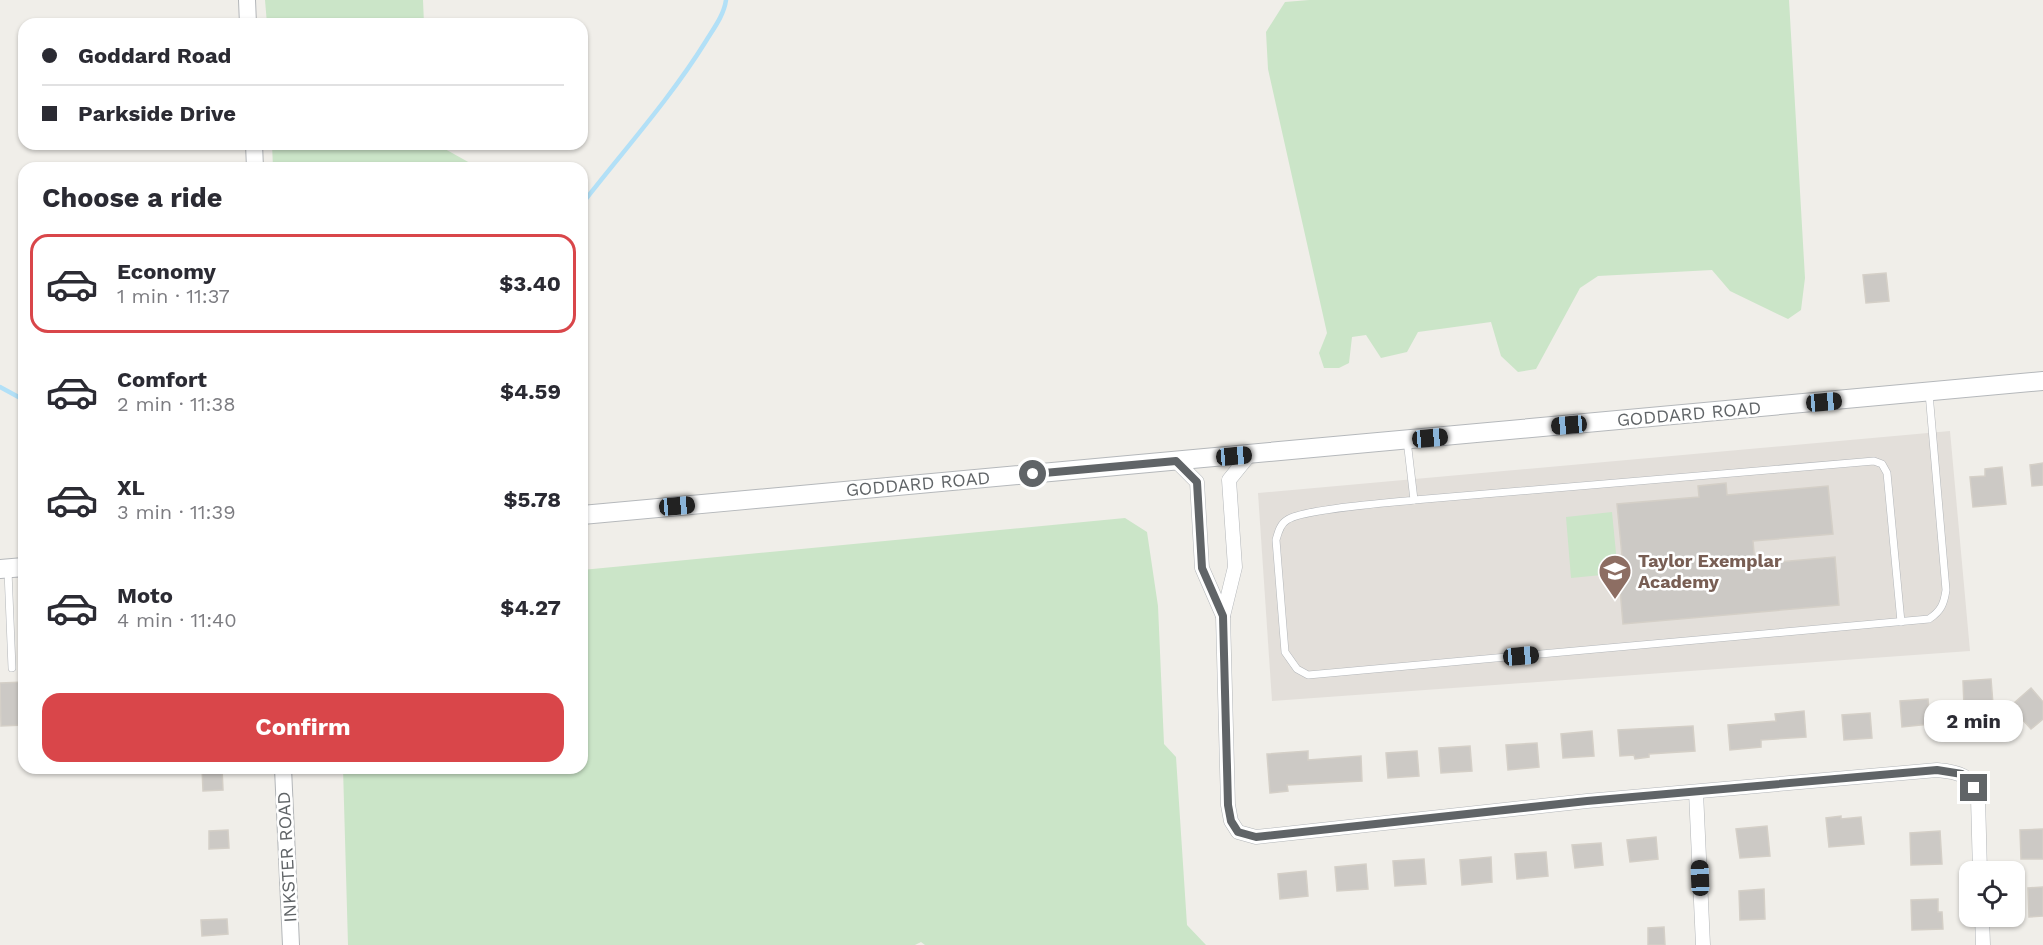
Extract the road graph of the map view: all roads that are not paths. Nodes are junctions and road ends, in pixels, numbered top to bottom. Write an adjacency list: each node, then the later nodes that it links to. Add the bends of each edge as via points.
1 (247, 0): 2 (street)
2 (248, 18)
3 (2043, 381): 4 (main road, GODDARD ROAD)
4 (1929, 392): 5 (main road, GODDARD ROAD); 12 (lane, via 1946,590 1938,613 1929,619)
5 (1407, 440): 6 (main road, GODDARD ROAD); 8 (lane)
6 (1250, 454): 7 (main road, GODDARD ROAD); 11 (street, via 1229,480 1235,567)
7 (1176, 461): 9 (main road, GODDARD ROAD); 11 (street, via 1197,482 1202,568)
8 (1413, 500): 12 (lane, via 1874,461 1882,464 1887,473); 12 (lane, via 1305,513 1287,520 1279,529 1276,540 1285,652 1297,669 1308,675)
9 (588, 513)
10 (11, 568): 13 (lane)
11 (1223, 616): 15 (street, via 1228,805 1238,832 1256,837)
12 (1901, 622)
13 (12, 668)
14 (282, 774): 18 (street, INKSTER ROAD)
15 (1696, 792): 16 (street, via 1952,771 1970,781 1978,798); 19 (street)
16 (1980, 861)
17 (1982, 927): 20 (street)
18 (291, 945)
19 (1703, 945)
20 (1983, 945)

